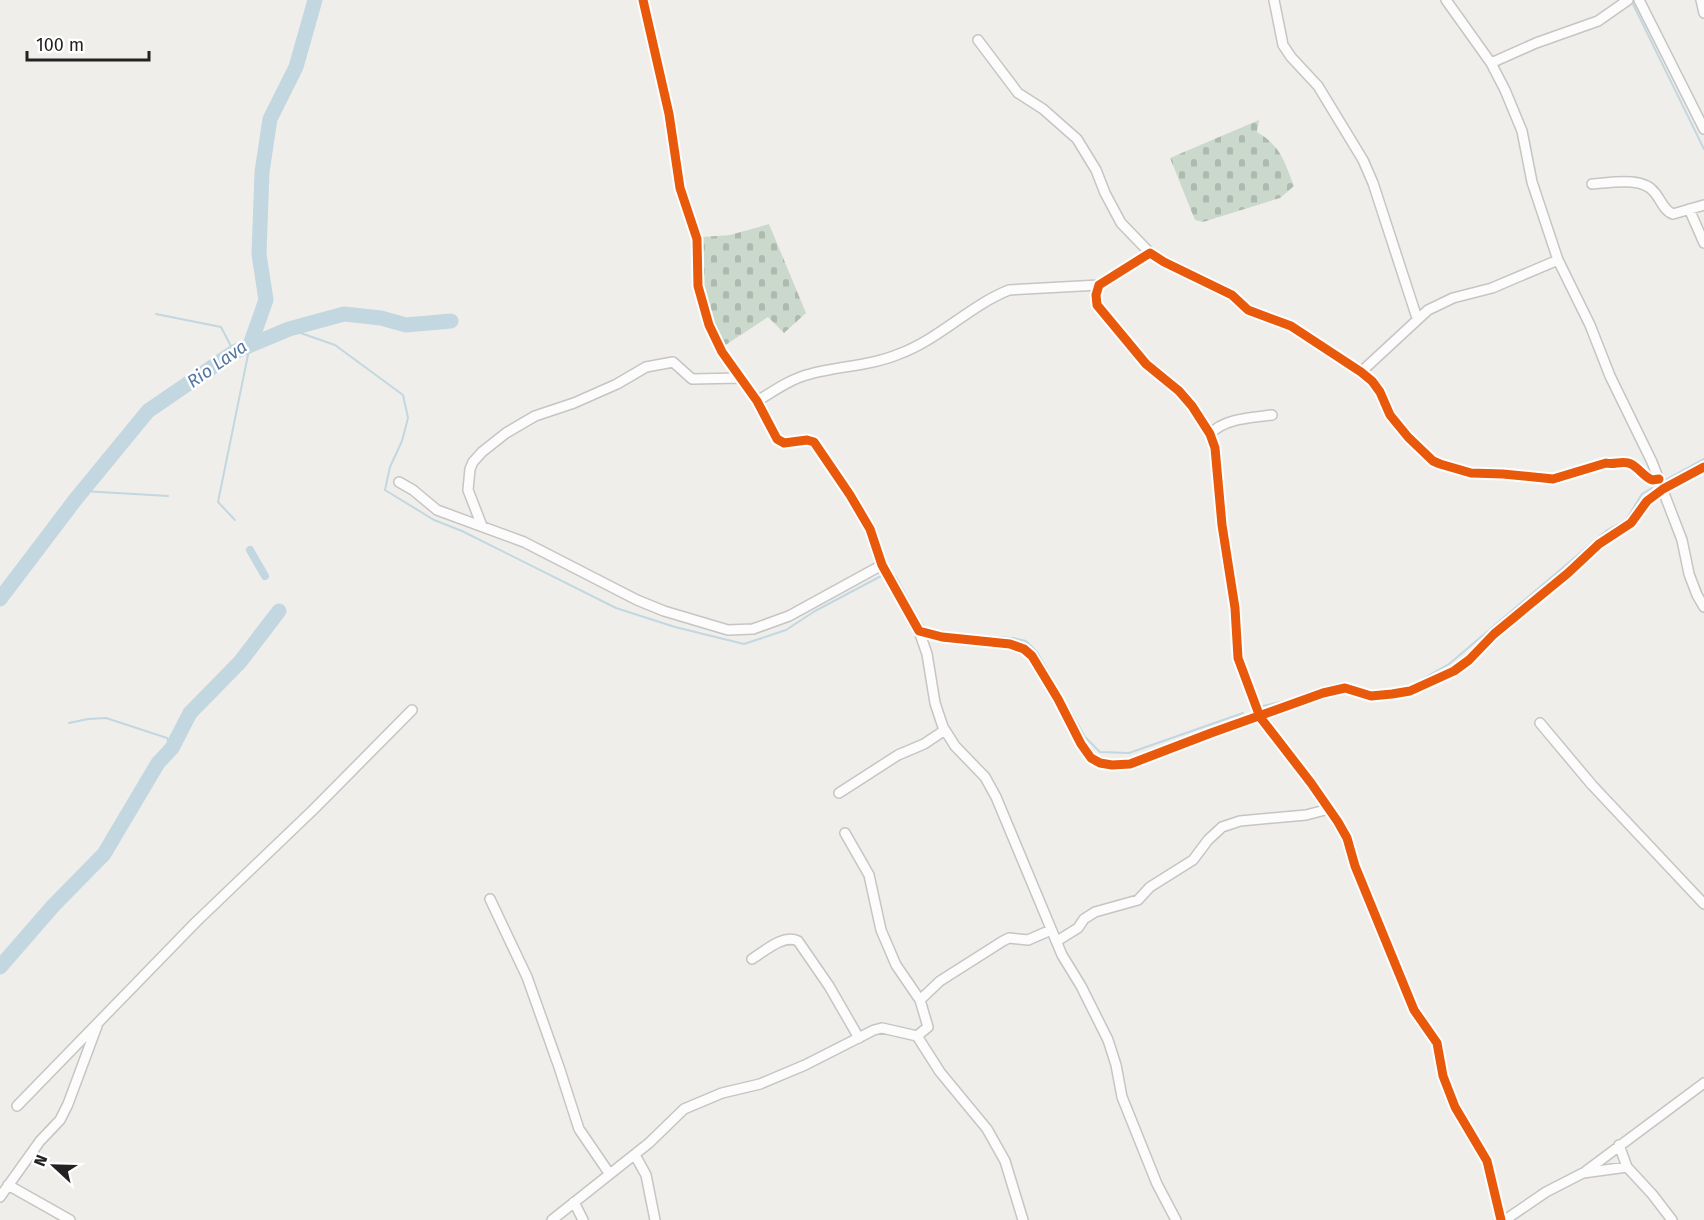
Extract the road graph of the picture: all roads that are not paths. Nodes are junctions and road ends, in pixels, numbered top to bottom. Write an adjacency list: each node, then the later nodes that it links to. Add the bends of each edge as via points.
1 (643, 0): 20 (street, via 669,114 680,188 697,239 698,286 709,325)
2 (1274, 0): 18 (street, via 1283,45 1318,86 1363,160)
3 (1446, 0): 9 (street)
4 (1628, 0): 9 (street, via 1598,21)
5 (1639, 0): 10 (street)
6 (1701, 0): 7 (street)
7 (1704, 13)
8 (978, 40): 15 (street, via 1018,93 1077,139 1121,223)
9 (1491, 63): 16 (street, via 1522,132 1532,182)
10 (1704, 129)
11 (1592, 184): 13 (street, via 1635,183 1654,190 1669,213)
12 (1704, 205): 13 (street)
13 (1689, 209): 14 (street)
14 (1704, 243)
15 (1150, 253): 17 (street); 19 (street, via 1232,295 1248,310 1291,326)
16 (1558, 260): 18 (street, via 1492,288 1453,298); 25 (street)
17 (1099, 285): 21 (street, via 1009,290 906,351 865,365 809,374); 23 (street, via 1097,305 1146,364 1186,399)
18 (1417, 318): 19 (street)
19 (1361, 372): 25 (street, via 1372,381 1390,415 1408,436 1433,460 1458,471 1553,479 1606,463 1625,463 1652,480)
20 (741, 378): 21 (street); 28 (street, via 692,379 669,362 646,367 574,403 522,422 473,462 468,490)
21 (757, 401): 29 (street, via 780,442 814,442 870,529)
22 (1272, 415): 23 (street, via 1235,420)
23 (1210, 434): 33 (street, via 1215,448 1238,658)
24 (1704, 467): 27 (street)
25 (1659, 478): 27 (street)
26 (399, 482): 28 (street, via 437,510)
27 (1663, 489): 30 (street, via 1682,540 1689,574); 33 (street, via 1647,501 1632,523 1599,544 1454,671 1410,691 1371,696 1345,688)
28 (482, 526): 29 (street, via 524,542 637,600 734,631 753,629 789,616)
29 (882, 565): 31 (street)
30 (1704, 607)
31 (919, 631): 33 (street, via 942,638 1010,644 1024,649 1032,656 1090,758 1100,763 1130,764); 35 (street)
32 (412, 710): 45 (street)
33 (1260, 717): 37 (street)
34 (1540, 723): 40 (street, via 1592,785)
35 (945, 730): 36 (street); 41 (street, via 985,777 996,797)
36 (839, 793)
37 (1329, 809): 42 (street, via 1305,815 1240,820 1222,827 1193,860 1150,887 1138,900 1095,912); 64 (street, via 1347,838 1414,1010 1437,1043 1443,1076 1455,1107 1488,1161)
38 (845, 833): 44 (street, via 869,875 881,930 896,965)
39 (490, 899): 53 (street, via 527,977 579,1129)
40 (1704, 904)
41 (1051, 930): 42 (street); 44 (street, via 1028,940 1003,940 940,981)
42 (1057, 941): 63 (street, via 1108,1040 1122,1097)
43 (752, 959): 47 (street, via 783,940 798,941)
44 (920, 1000): 46 (street, via 928,1027)
45 (99, 1021): 49 (street); 55 (street, via 69,1104)
46 (917, 1036): 47 (street, via 882,1028); 62 (street, via 1001,1153)
47 (859, 1038): 51 (street, via 760,1084 684,1108)
48 (1704, 1083): 50 (street)
49 (17, 1106)
50 (1619, 1145): 52 (street); 54 (street)
51 (635, 1155): 53 (street); 61 (street, via 645,1175)
52 (1627, 1167): 54 (street); 65 (street)
53 (609, 1173): 57 (street)
54 (1583, 1173): 64 (street)
55 (8, 1185): 56 (street); 58 (street)
56 (0, 1197)
57 (574, 1202): 59 (street); 60 (street)
58 (70, 1220)
59 (552, 1220)
60 (583, 1220)
61 (655, 1220)
62 (1023, 1220)
63 (1176, 1220)
64 (1503, 1220)
65 (1672, 1220)

